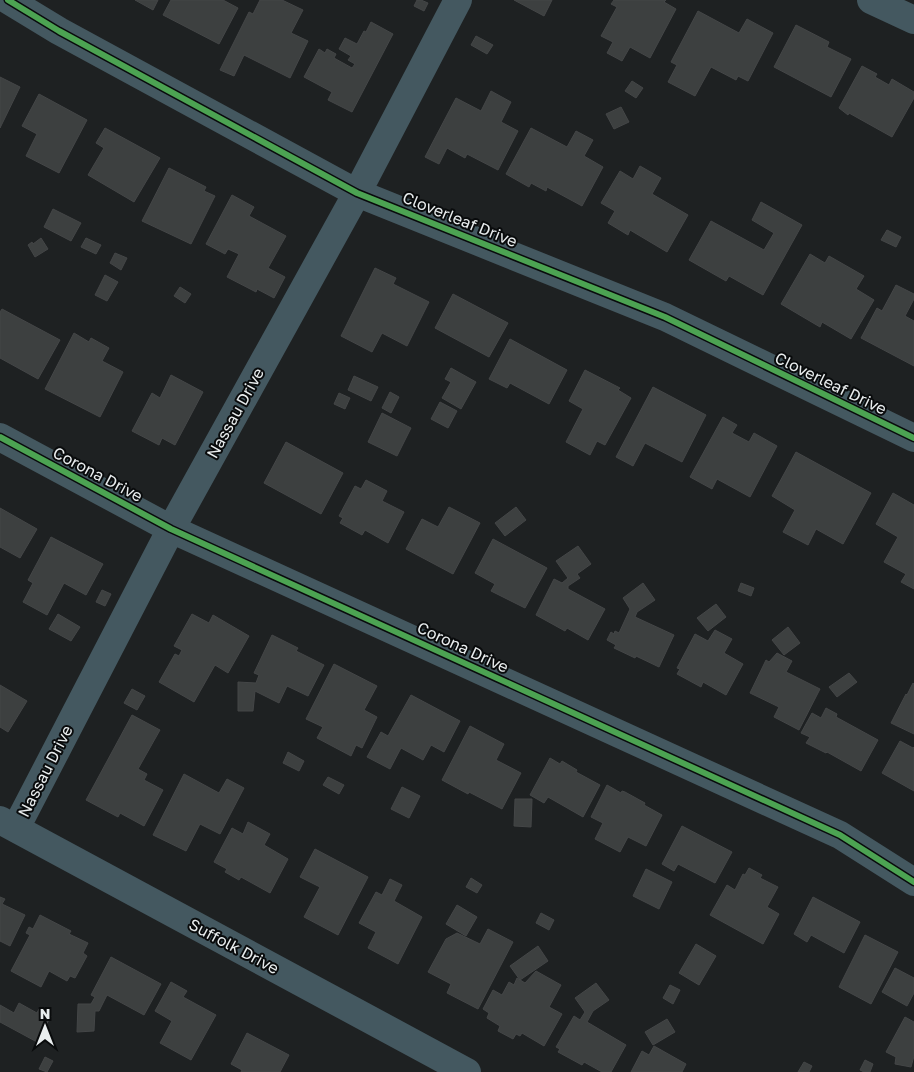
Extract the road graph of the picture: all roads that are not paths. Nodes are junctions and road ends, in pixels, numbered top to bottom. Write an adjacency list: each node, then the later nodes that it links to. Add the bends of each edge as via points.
1 (8, 0): 5 (street, Cloverleaf Drive, via 59,31)
2 (458, 0): 5 (street, Nassau Drive)
3 (871, 0): 4 (street)
4 (914, 20)
5 (357, 192): 7 (street, Cloverleaf Drive, via 664,317); 8 (street, Nassau Drive)
6 (0, 437): 8 (street, Corona Drive)
7 (914, 438)
8 (171, 529): 9 (street, Nassau Drive); 10 (street, Corona Drive, via 840,835)
9 (8, 824): 11 (street, Suffolk Drive)
10 (914, 882)
11 (467, 1072)

